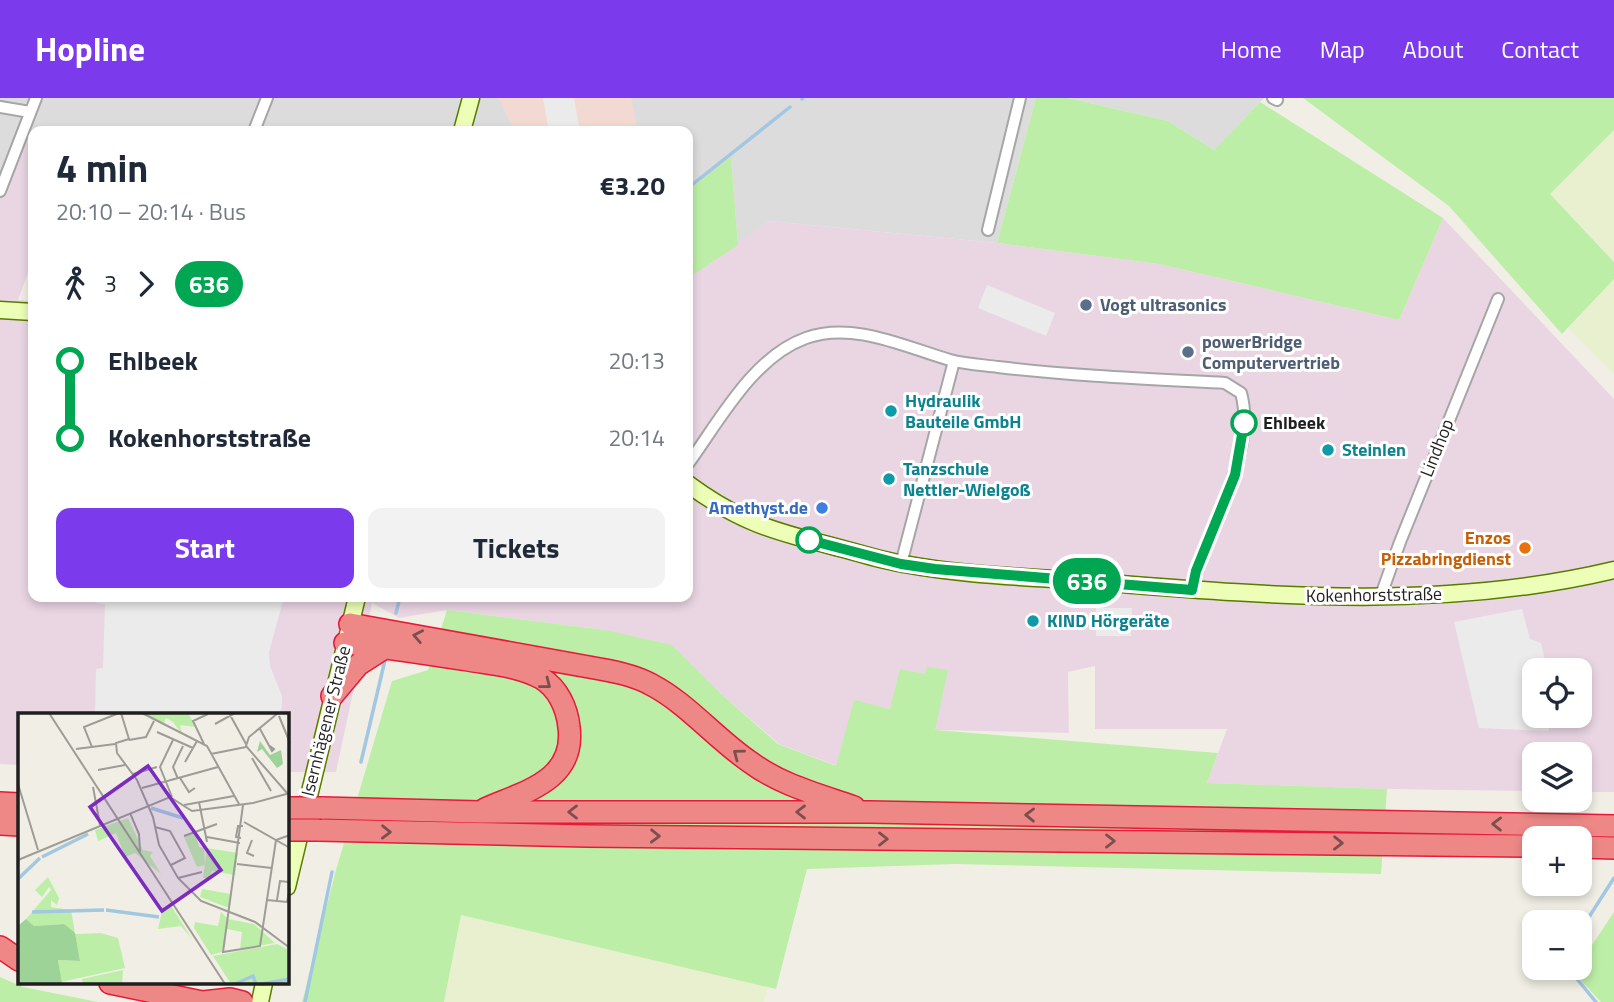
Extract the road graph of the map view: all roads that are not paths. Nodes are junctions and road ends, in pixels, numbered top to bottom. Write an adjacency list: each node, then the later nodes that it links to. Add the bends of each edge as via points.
1 (36, 98): 6 (street)
2 (267, 98): 7 (street)
3 (471, 98): 8 (main road)
4 (1020, 98): 10 (street)
5 (0, 107): 6 (street)
6 (30, 112): 9 (street)
7 (256, 126)
8 (463, 126)
9 (0, 191)
10 (988, 230)
11 (1498, 299): 20 (street, Lindhop)
12 (0, 310): 13 (main road)
13 (28, 312)
14 (954, 361): 15 (street, via 861,335 841,332 807,338 782,349 757,370); 17 (street); 19 (street, via 1225,383 1241,393 1244,422 1235,475)
15 (693, 457)
16 (693, 487): 17 (main road, Kokenhorststraße, via 727,511 768,530)
17 (901, 564): 19 (main road, Kokenhorststraße)
18 (1614, 570): 20 (main road, Kokenhorststraße, via 1516,589)
19 (1192, 590): 20 (main road, Kokenhorststraße)
20 (1380, 598)
21 (356, 602): 22 (main road, Isernhägener Straße)
22 (348, 633): 23 (highway); 24 (main road, Isernhägener Straße); 29 (highway, one-way to 22, via 762,771 669,696 636,678)
23 (386, 647): 24 (highway, via 358,665); 28 (highway, one-way to 28, via 510,667 548,684 561,700 570,739 558,769 533,790)
24 (332, 696): 37 (main road, Isernhägener Straße)
25 (0, 803): 26 (highway)
26 (18, 804)
27 (289, 808): 28 (highway, bridge)
28 (480, 812): 29 (highway, one-way to 28)
29 (869, 812): 32 (highway, one-way to 29)
30 (0, 824): 31 (highway)
31 (18, 825)
32 (1614, 826)
33 (289, 830): 34 (highway, one-way to 34, bridge)
34 (1522, 846)
35 (1592, 847): 36 (highway)
36 (1614, 848)
37 (289, 879)
38 (0, 947): 39 (highway)
39 (18, 959)
40 (115, 984): 44 (highway)
41 (246, 984): 43 (highway)
42 (264, 984): 45 (main road)
43 (236, 1000): 44 (highway)
44 (202, 1002)
45 (260, 1002)

